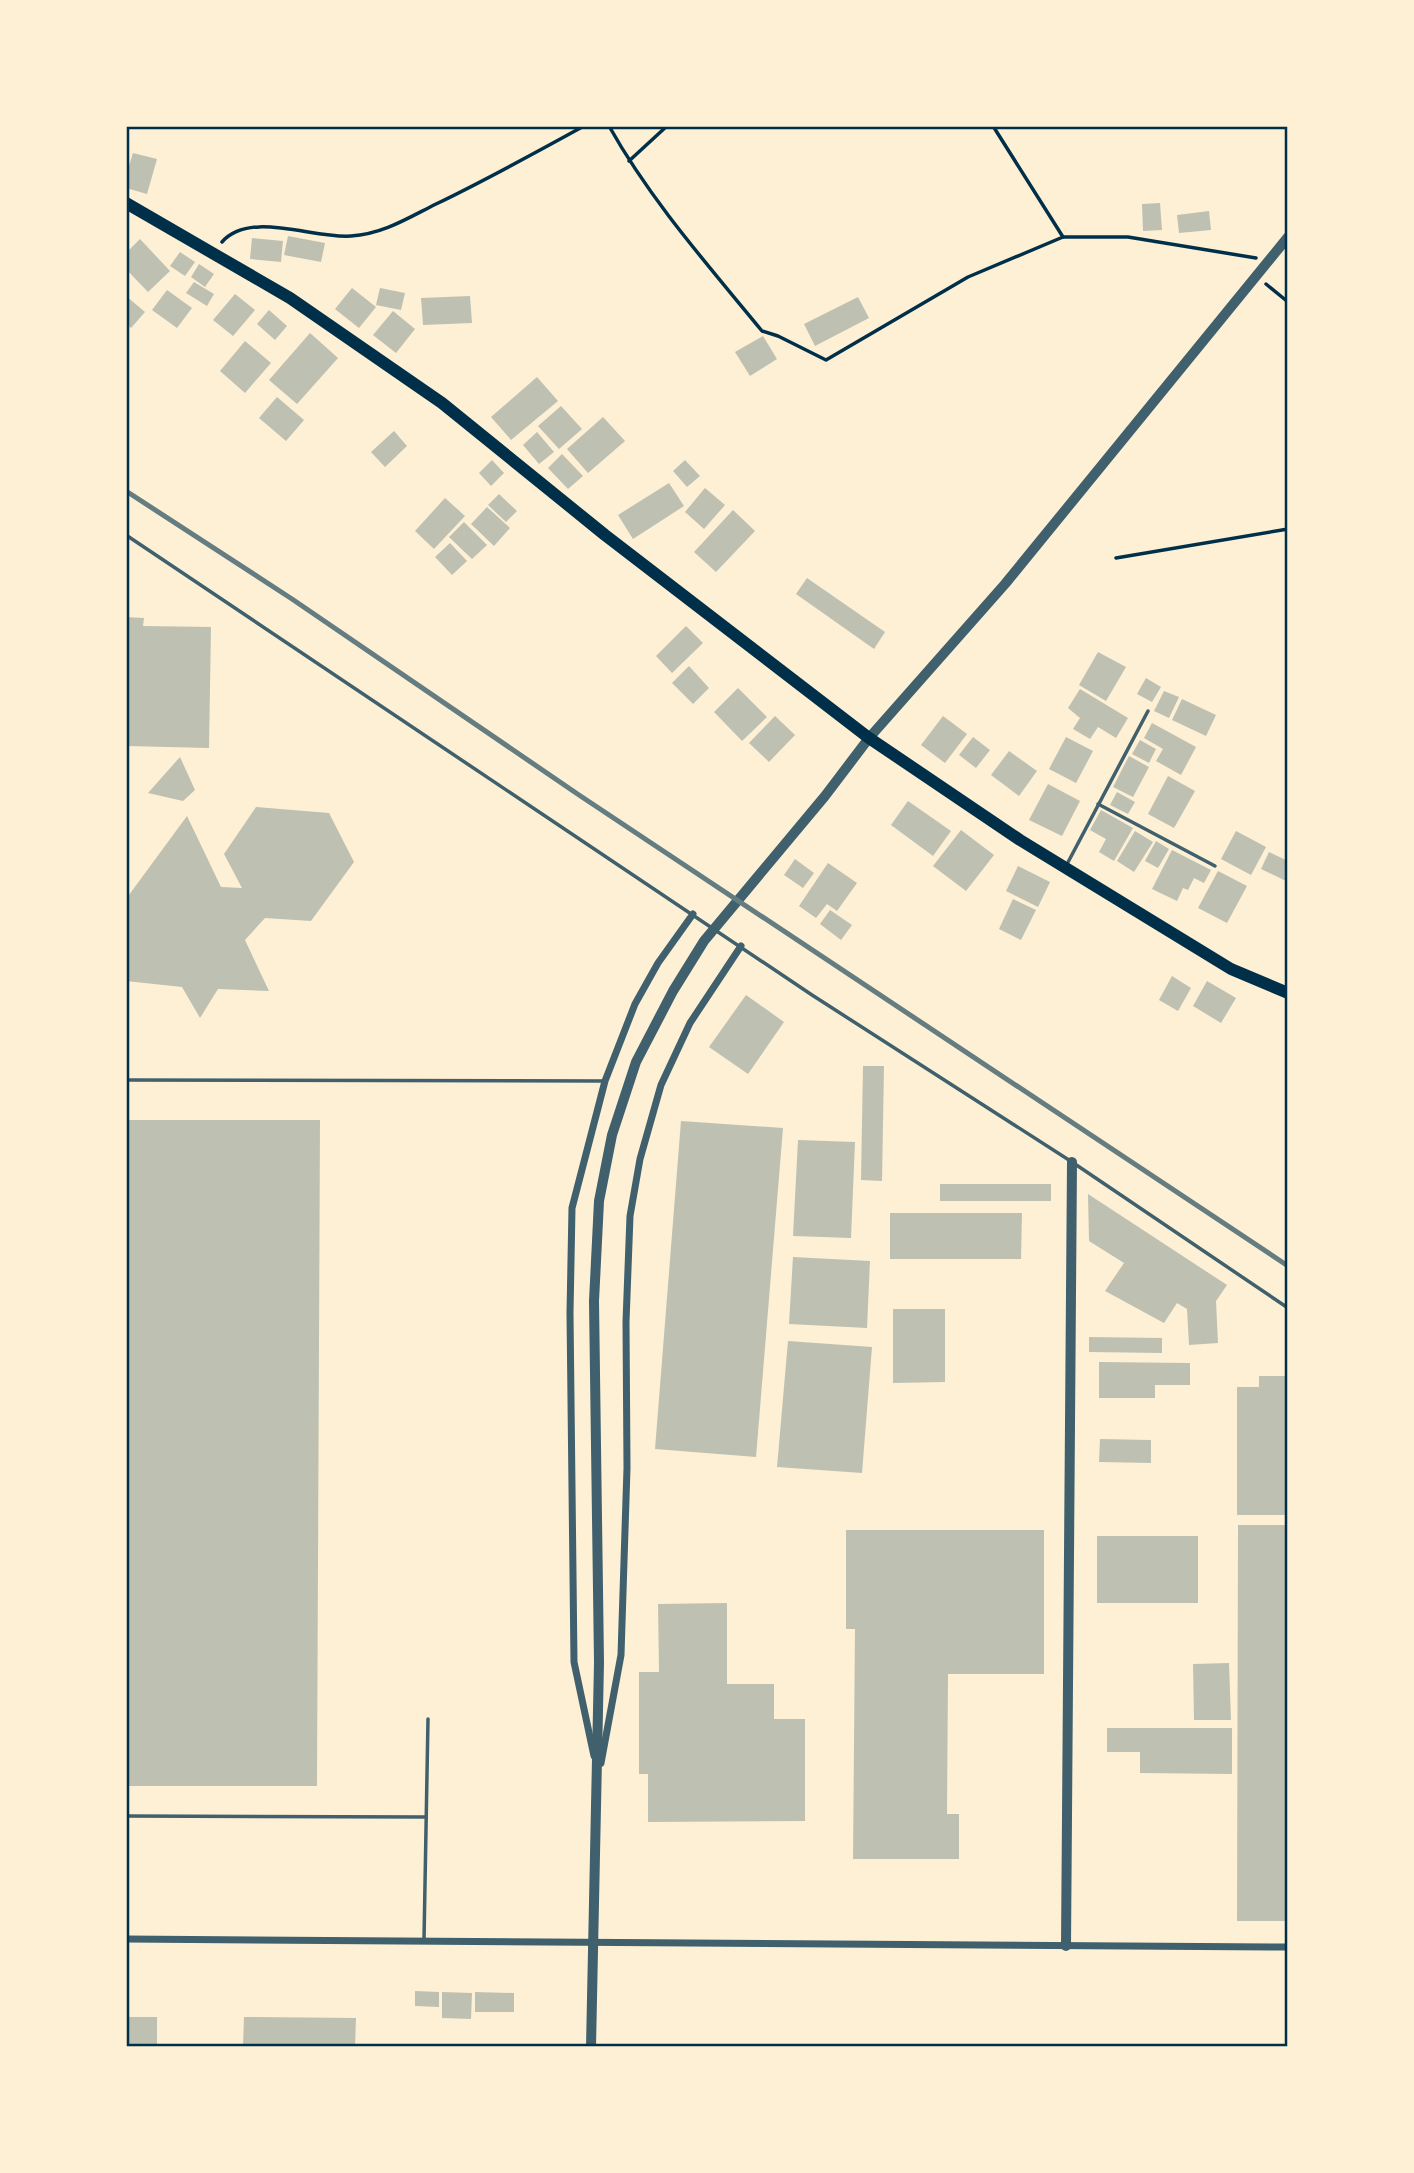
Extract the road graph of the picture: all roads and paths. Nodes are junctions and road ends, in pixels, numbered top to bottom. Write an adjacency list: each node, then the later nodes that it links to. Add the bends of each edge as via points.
1 (583, 126): 9 (path, via 380,232 348,237 251,226 231,232)
2 (609, 126): 5 (path)
3 (667, 126): 5 (path)
4 (993, 126): 7 (path)
5 (629, 161): 7 (path, via 762,331 826,360 968,277)
6 (126, 203): 9 (main road)
7 (1063, 237): 10 (path, via 1128,237)
8 (1288, 237): 10 (street)
9 (213, 253): 17 (main road, via 290,298 442,403)
10 (1269, 260): 11 (street)
11 (1256, 276): 12 (path); 17 (street, via 1005,583)
12 (1288, 302)
13 (1288, 529): 15 (path)
14 (126, 535): 21 (lane)
15 (1116, 558)
16 (1147, 711): 18 (lane)
17 (869, 738): 20 (main road); 29 (street, via 704,941 636,1062 612,1135 599,1201 594,1301)
18 (1098, 804): 19 (lane); 20 (lane)
19 (1215, 866)
20 (1065, 867): 23 (main road, via 1231,969)
21 (693, 914): 22 (lane); 25 (street, via 635,1004)
22 (741, 946): 26 (lane); 29 (street, via 690,1023 661,1085 630,1216 621,1655)
23 (1288, 993)
24 (126, 1080): 25 (lane)
25 (605, 1081): 29 (street, via 572,1208 570,1313 573,1662)
26 (1072, 1162): 27 (lane); 35 (street)
27 (1288, 1308)
28 (428, 1719): 31 (lane)
29 (598, 1774): 34 (street)
30 (126, 1816): 31 (lane)
31 (426, 1816): 33 (lane)
32 (126, 1939): 33 (street)
33 (424, 1942): 34 (street)
34 (592, 1943): 35 (street); 37 (street)
35 (1066, 1946): 36 (street)
36 (1288, 1947)
37 (591, 2047)

